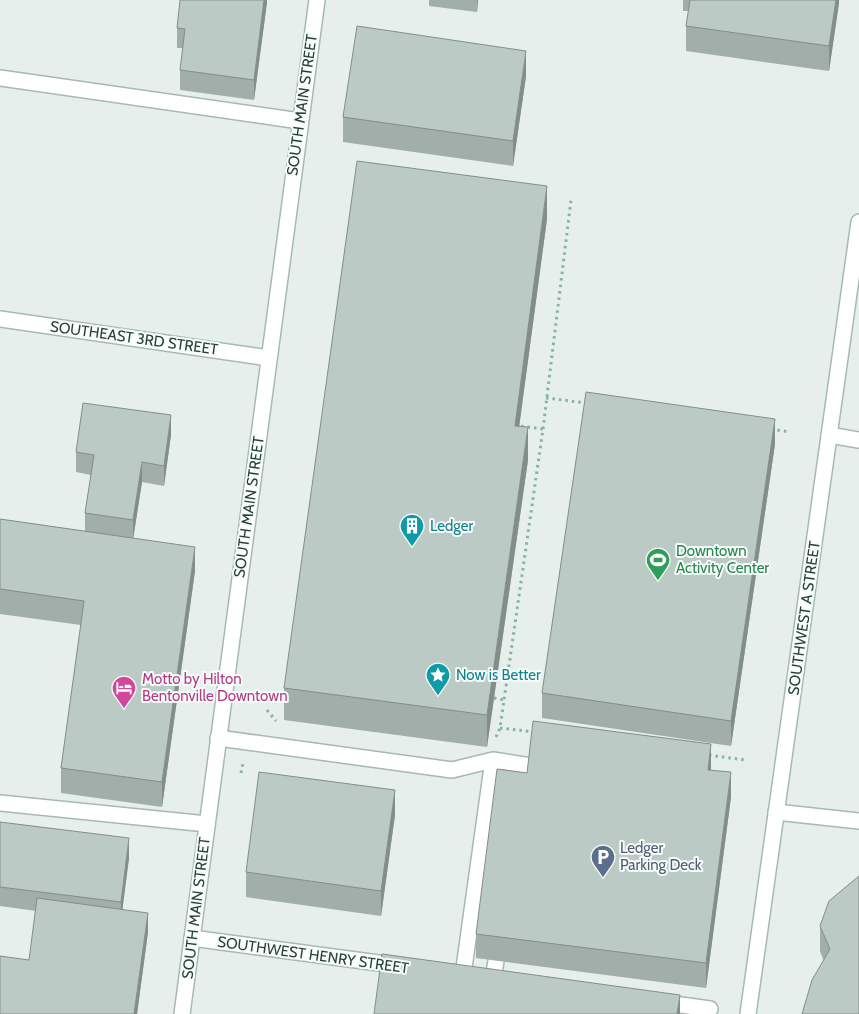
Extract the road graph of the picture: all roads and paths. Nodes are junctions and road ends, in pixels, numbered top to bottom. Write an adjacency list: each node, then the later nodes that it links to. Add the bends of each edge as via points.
1 (317, 0): 3 (street, SOUTH MAIN STREET)
2 (0, 78): 3 (street)
3 (300, 121): 7 (street, SOUTH MAIN STREET)
4 (571, 200): 8 (path)
5 (859, 222): 16 (street, SOUTHWEST A STREET)
6 (0, 319): 7 (street, SOUTHEAST 3RD STREET)
7 (269, 358): 21 (street, SOUTH MAIN STREET)
8 (546, 398): 9 (path); 13 (path)
9 (595, 404)
10 (520, 426): 11 (path)
11 (526, 427): 13 (path); 15 (path)
12 (761, 428): 14 (path)
13 (542, 429): 19 (path)
14 (790, 432)
15 (525, 435)
16 (829, 435): 17 (street); 27 (street, SOUTHWEST A STREET)
17 (859, 440)
18 (494, 698): 19 (path)
19 (504, 700): 20 (path, via 500,728)
20 (540, 733)
21 (218, 738): 23 (street, via 452,770); 29 (street, SOUTH MAIN STREET)
22 (706, 755): 24 (path)
23 (493, 760): 25 (street); 34 (street)
24 (745, 760)
25 (531, 766)
26 (0, 803): 29 (street)
27 (776, 812): 28 (street); 40 (street, SOUTHWEST A STREET)
28 (859, 821)
29 (207, 824): 30 (street, SOUTH MAIN STREET)
30 (192, 938): 32 (street, SOUTHWEST HENRY STREET); 39 (street, SOUTH MAIN STREET)
31 (496, 961): 35 (street)
32 (416, 968)
33 (445, 972): 34 (street)
34 (464, 975): 35 (street)
35 (493, 979): 36 (street)
36 (513, 982)
37 (641, 1000): 38 (street)
38 (710, 1009)
39 (182, 1014)
40 (748, 1014)

